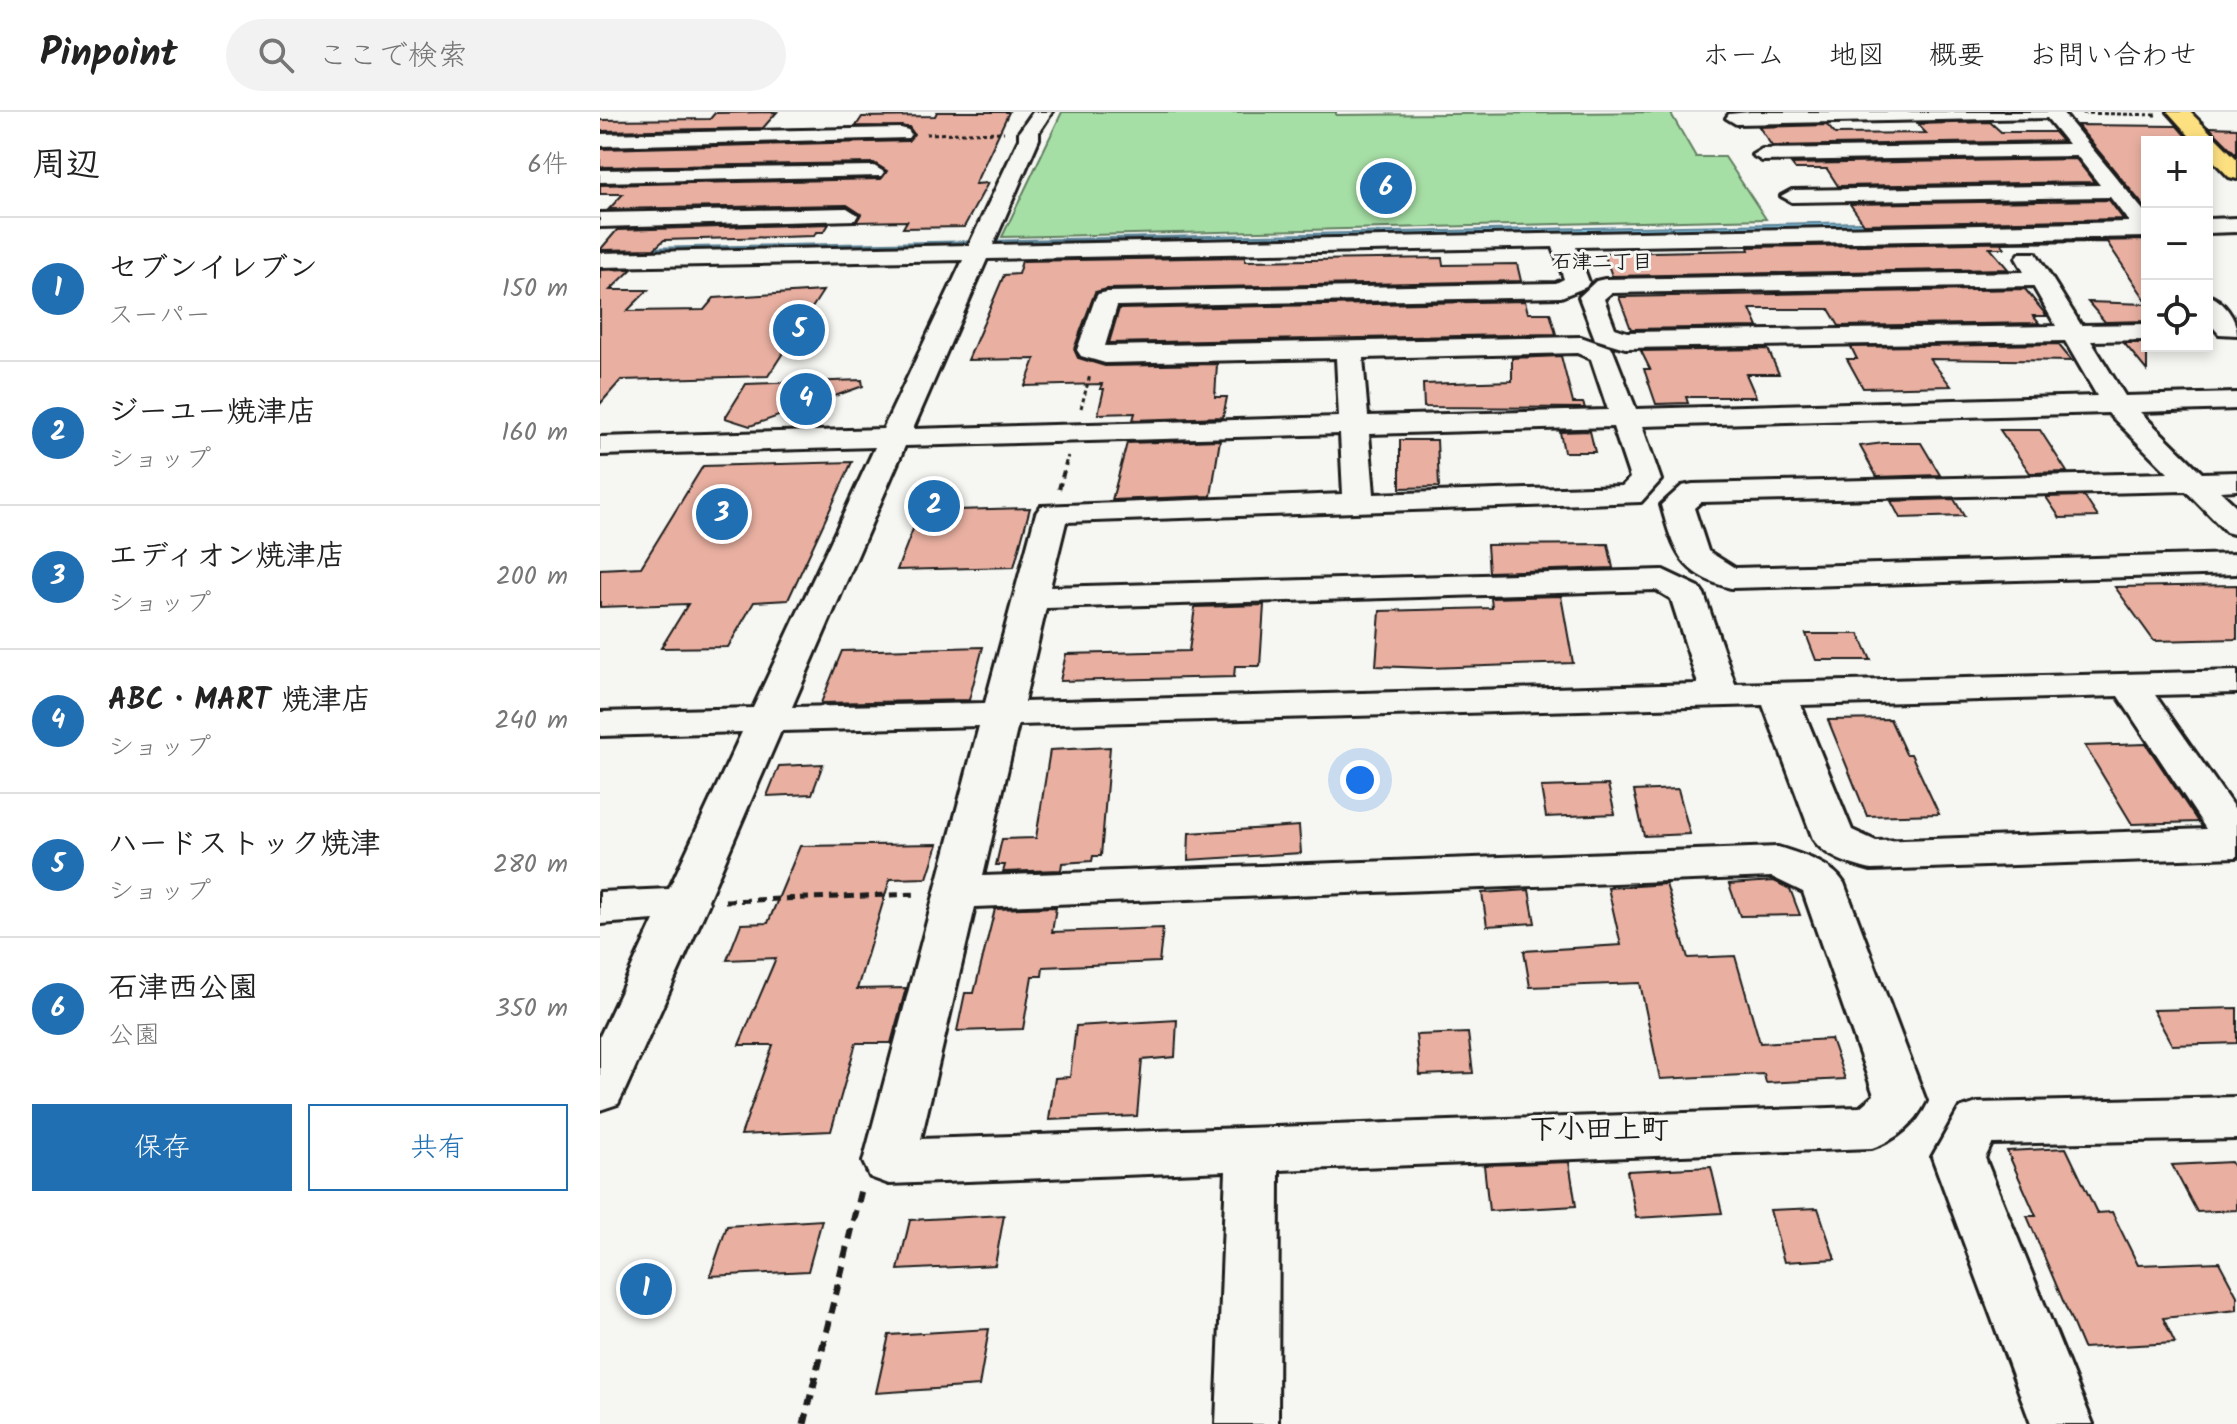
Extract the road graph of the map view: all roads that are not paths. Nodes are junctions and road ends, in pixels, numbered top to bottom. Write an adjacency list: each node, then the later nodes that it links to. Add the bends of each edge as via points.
1 (1043, 112): 24 (street, via 1029,132)
2 (1993, 112): 3 (street); 5 (street)
3 (2052, 112): 7 (street)
4 (2179, 114): 10 (main road)
5 (1734, 115): 8 (street)
6 (600, 140): 9 (street, via 901,134)
7 (2084, 150): 8 (street); 12 (street)
8 (1762, 155): 13 (street)
9 (874, 172): 11 (street); 14 (street)
10 (2237, 172)
11 (600, 176)
12 (2112, 191): 13 (street); 16 (street)
13 (1792, 196): 20 (street)
14 (847, 215): 15 (street); 25 (street)
15 (600, 220)
16 (2141, 223)
17 (2141, 225): 21 (street)
18 (2237, 225): 19 (street)
19 (2213, 226)
20 (1815, 228): 21 (street); 22 (street)
21 (2012, 230): 28 (street)
22 (1574, 235): 26 (street); 29 (street, via 1577,282 1561,290)
23 (600, 243): 25 (street)
24 (981, 244): 25 (street); 26 (street); 39 (street)
25 (824, 248): 27 (street)
26 (1121, 249): 29 (street)
27 (600, 260)
28 (2041, 279): 33 (street); 33 (street, via 1605,286 1591,297 1604,333 1625,340)
29 (1107, 299): 34 (street, via 1090,350 1105,355)
30 (2213, 310): 31 (street, via 2228,329)
31 (2213, 330)
32 (2141, 332): 33 (street)
33 (2077, 334): 36 (street)
34 (1349, 351): 37 (street, via 1581,345 1603,354); 38 (street)
35 (2237, 401): 36 (street)
36 (2117, 406): 37 (street); 42 (street)
37 (1624, 417): 38 (street); 43 (street, via 1646,480 1630,495)
38 (1353, 425): 39 (street); 43 (street)
39 (894, 437): 40 (street); 52 (street)
40 (600, 446)
41 (2237, 481): 42 (street)
42 (2194, 482): 44 (street); 45 (street, via 1693,493 1677,505 1695,559 1705,569 1731,578)
43 (1359, 503): 46 (street, via 1052,513)
44 (2237, 525)
45 (2237, 564)
46 (1031, 598): 50 (street, via 1663,580 1687,594); 51 (street)
47 (2237, 682): 48 (street)
48 (2129, 685): 49 (street); 54 (street)
49 (1778, 694): 50 (street); 54 (street, via 1834,839 1871,856)
50 (1720, 695): 51 (street)
51 (1002, 714): 52 (street); 55 (street)
52 (766, 720): 53 (street); 56 (street)
53 (600, 724)
54 (2237, 842)
55 (960, 892): 60 (street, via 889,1162); 60 (street, via 1778,862 1822,883 1901,1101 1872,1127)
56 (687, 903): 57 (street); 58 (street)
57 (600, 908)
58 (600, 1090)
59 (2237, 1118): 62 (street, via 1977,1124 1958,1157)
60 (1253, 1151): 61 (street)
61 (1247, 1424)
62 (2062, 1424)

